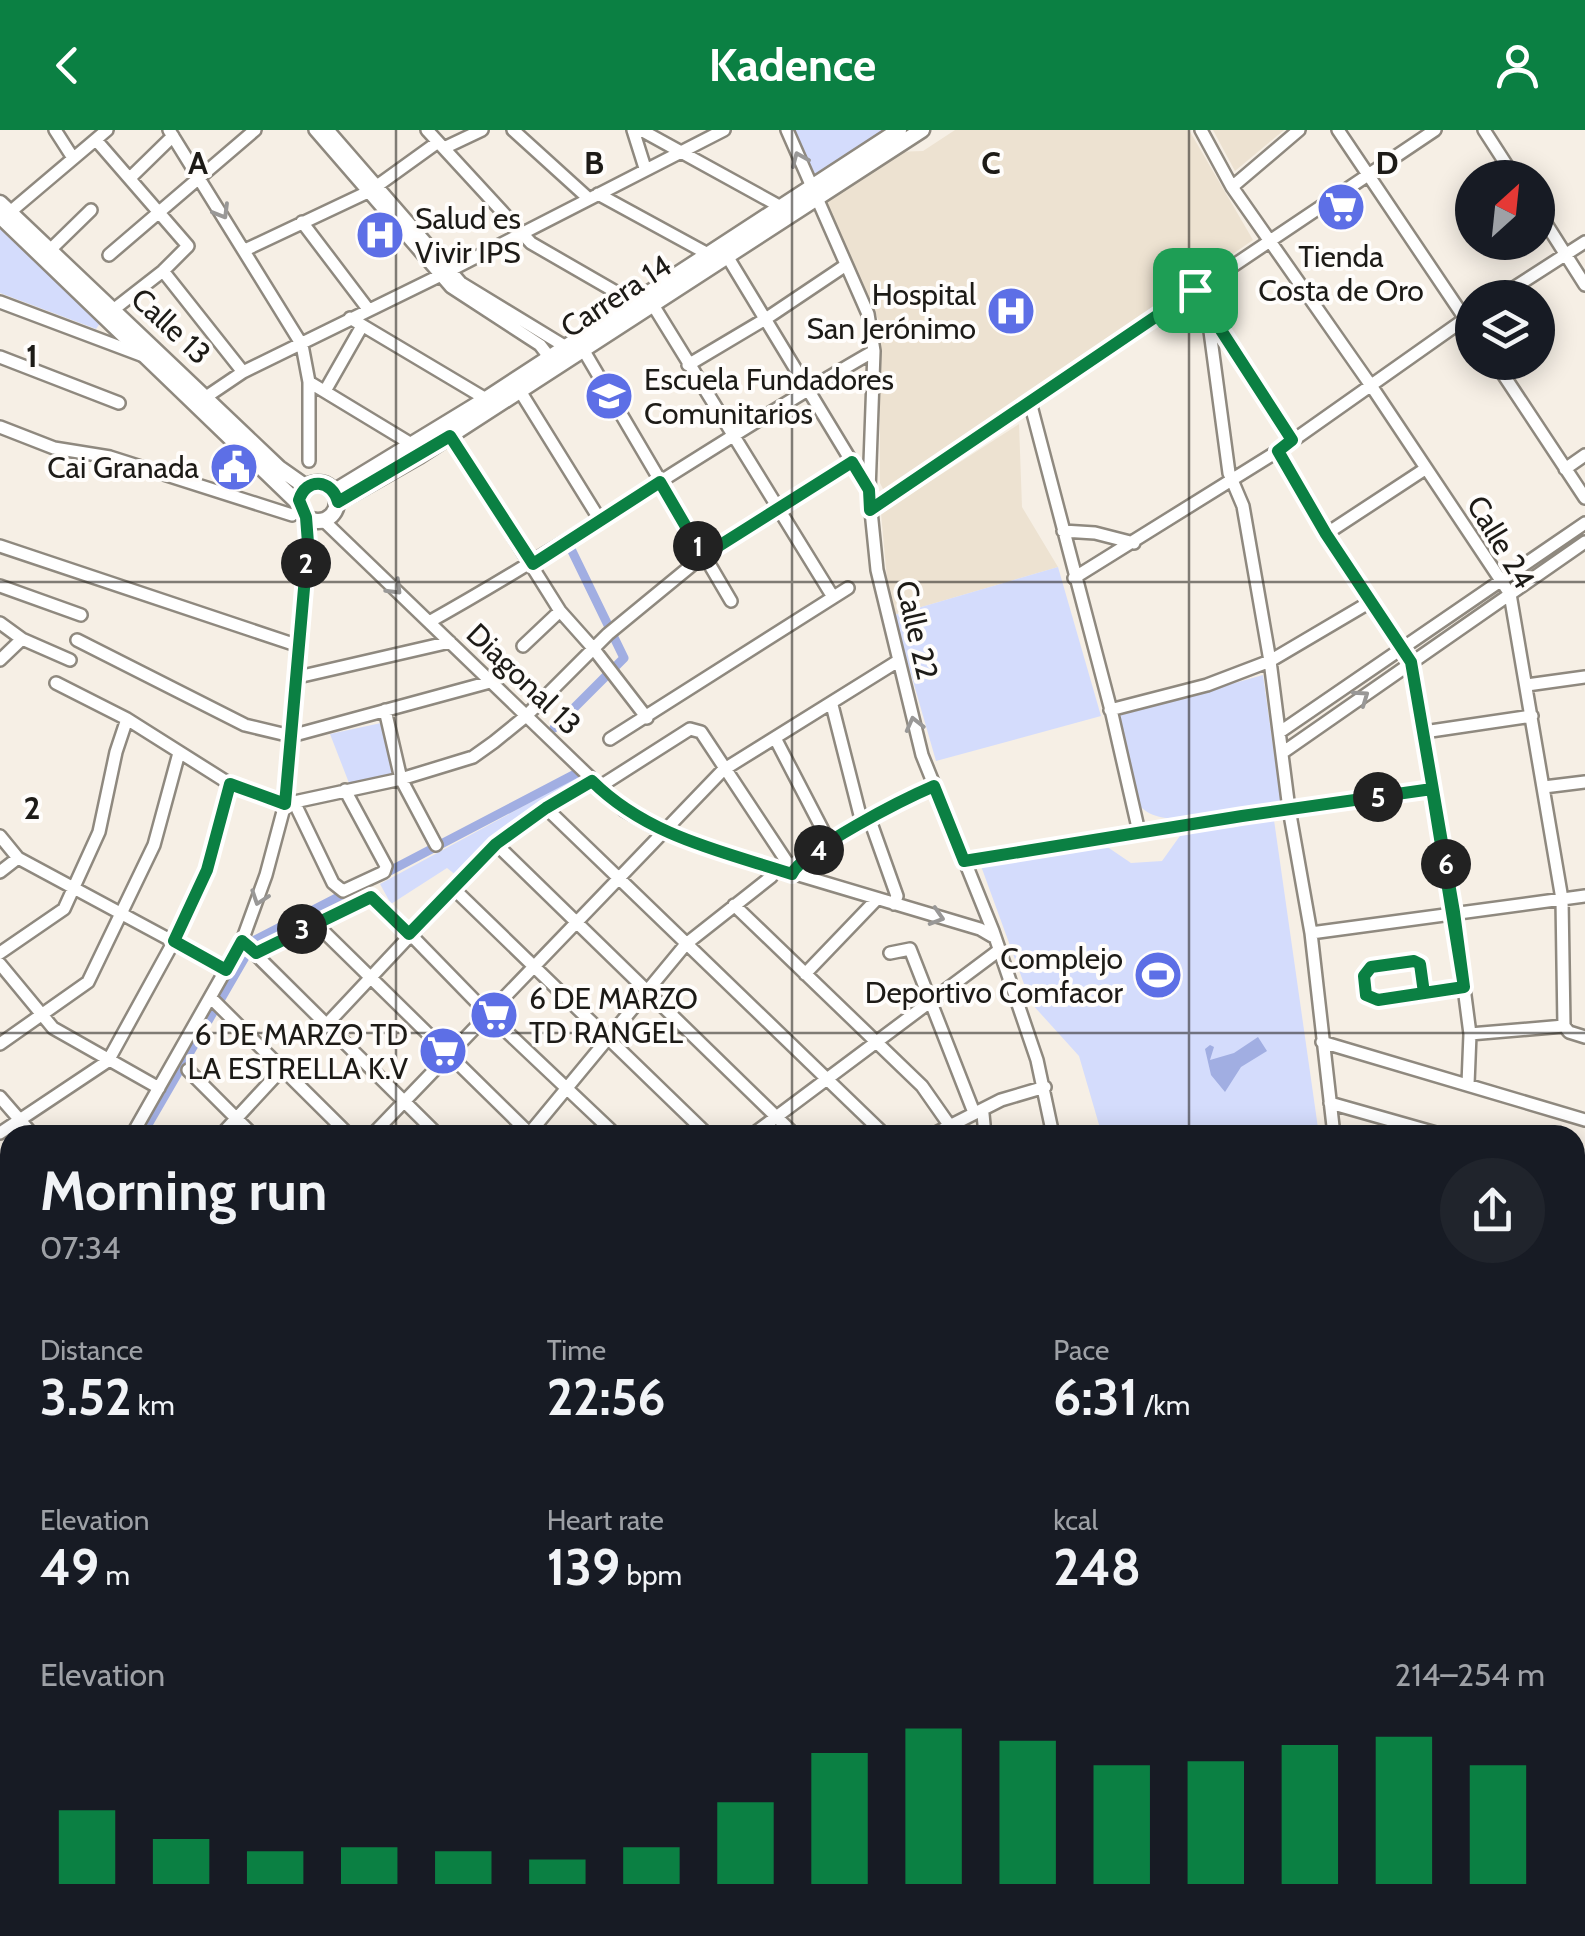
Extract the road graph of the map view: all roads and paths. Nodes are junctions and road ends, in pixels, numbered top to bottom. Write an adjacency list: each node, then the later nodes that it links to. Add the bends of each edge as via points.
1 (54, 130): 23 (street)
2 (107, 130): 20 (street)
3 (255, 130): 27 (street)
4 (315, 130): 30 (street)
5 (328, 130): 30 (street)
6 (427, 130): 21 (street)
7 (482, 130): 21 (street)
8 (513, 130): 32 (street)
9 (637, 130): 22 (street); 25 (street)
10 (724, 130): 22 (street)
11 (787, 130): 31 (street, Calle 22, one-way to 11)
12 (899, 130): 31 (main road, Carrera 14)
13 (922, 130): 31 (main road, Carrera 14)
14 (1200, 130): 29 (street, Calle 24)
15 (1298, 130): 29 (street)
16 (1338, 130): 26 (street)
17 (1435, 130): 26 (street)
18 (1484, 130): 24 (street)
19 (171, 133): 27 (street); 28 (street)
20 (96, 140): 23 (street); 28 (street)
21 (441, 145): 30 (street); 38 (street)
22 (678, 152): 25 (street); 33 (street)
23 (73, 158): 36 (street)
24 (1503, 160)
25 (645, 168): 32 (street)
26 (1369, 176): 41 (street); 54 (street)
27 (200, 177): 35 (street); 43 (street, one-way to 43)
28 (130, 178): 35 (street)
29 (1232, 187): 41 (street, Calle 24)
30 (375, 188): 37 (street); 50 (street)
31 (813, 193): 33 (main road, Carrera 14); 47 (main road, Carrera 14); 48 (street, Calle 22)
32 (593, 196): 38 (street); 44 (street)
33 (781, 207): 44 (main road, Carrera 14)
34 (91, 210): 42 (street)
35 (161, 212): 46 (street); 49 (street, via 188,246)
36 (2, 214): 42 (main road, Calle 13); 60 (main road, Calle 13)
37 (302, 222): 43 (street); 58 (street)
38 (524, 233): 50 (street); 56 (street)
39 (1555, 237): 45 (street)
40 (1585, 242): 45 (street)
41 (1270, 243): 53 (street); 77 (street, Calle 24)
42 (50, 250): 60 (main road, Calle 13)
43 (245, 250): 66 (street)
44 (708, 254): 56 (main road, Carrera 14)
45 (1566, 254): 51 (street); 52 (street)
46 (110, 256)
47 (727, 256): 57 (main road, Carrera 14); 62 (street)
48 (846, 265): 62 (street); 69 (street, Calle 22, via 868,314)
49 (163, 271): 60 (street); 74 (street)
50 (446, 273): 58 (street); 67 (street); 72 (street, via 450,287 540,345)
51 (1526, 280)
52 (1585, 285)
53 (1195, 290): 59 (street); 83 (street)
54 (1455, 299)
55 (0, 302): 65 (street)
56 (635, 303): 67 (main road, Carrera 14)
57 (653, 305): 68 (main road, Carrera 14); 73 (street)
58 (368, 309): 61 (street)
59 (1207, 309): 88 (street); 96 (street)
60 (109, 313): 65 (street); 71 (main road, Calle 13); 81 (main road, Calle 13)
61 (350, 318): 63 (street); 66 (street)
62 (767, 318): 73 (street); 78 (street)
63 (362, 326): 80 (street); 82 (street)
64 (1455, 330): 77 (street)
65 (97, 338): 71 (street)
66 (302, 345): 74 (street); 76 (street)
67 (566, 347): 72 (main road, Carrera 14)
68 (584, 350): 79 (main road, Carrera 14); 97 (street)
69 (874, 350): 78 (street); 99 (street, Calle 22)
70 (0, 357): 84 (street)
71 (150, 359): 104 (main road, Calle 13)
72 (546, 360): 82 (main road, Carrera 14)
73 (688, 365): 86 (street)
74 (243, 372): 81 (street)
75 (1507, 380): 95 (street)
76 (310, 382): 80 (street); 92 (street)
77 (1372, 387): 88 (street); 94 (street, Calle 24)
78 (808, 388): 86 (street); 93 (street)
79 (520, 391): 87 (main road, Carrera 14); 105 (street)
80 (325, 392): 89 (street)
81 (206, 397): 98 (main road, Calle 13)
82 (486, 399): 89 (main road, Carrera 14)
83 (1030, 402): 103 (street); 107 (street)
84 (119, 403)
85 (0, 427): 104 (street, via 54,448 110,457)
86 (735, 434): 97 (street); 102 (street)
87 (450, 436): 100 (main road, Carrera 14); 113 (street)
88 (1292, 440): 90 (street)
89 (413, 446): 100 (main road, Carrera 14)
90 (1278, 451): 96 (street); 108 (street)
91 (1585, 455): 95 (street)
92 (309, 462)
93 (852, 462): 99 (street); 102 (street)
94 (1426, 469): 108 (street); 115 (street, Calle 24)
95 (1564, 469): 101 (street)
96 (1232, 480): 110 (street); 136 (street, via 1243,506)
97 (660, 482): 105 (street); 112 (street)
98 (306, 488): 100 (main road, via 321,483); 104 (main road)
99 (869, 490): 103 (street, Calle 22)
100 (336, 497): 104 (main road, via 334,514)
101 (1585, 498)
102 (779, 508): 112 (street); 119 (street)
103 (870, 510): 135 (street, Calle 22)
104 (307, 516): 124 (street, Diagonal 13, one-way to 124); 129 (street)
105 (600, 520): 113 (street)
106 (1585, 524): 115 (street)
107 (1062, 531): 110 (street); 114 (street)
108 (1326, 534): 121 (street)
109 (1585, 542): 118 (street)
110 (1134, 543): 114 (street)
111 (0, 546): 129 (street)
112 (703, 556): 120 (street); 131 (street)
113 (533, 564): 122 (street); 124 (street)
114 (1074, 578): 145 (street)
115 (1502, 581): 118 (street, Calle 24); 132 (street)
116 (0, 586): 123 (street)
117 (848, 588): 119 (street)
118 (1510, 594): 137 (street); 142 (street, Calle 24)
119 (833, 597): 148 (street)
120 (731, 601)
121 (1370, 602): 132 (street); 136 (street)
122 (560, 610): 130 (street); 131 (street)
123 (81, 614)
124 (429, 622): 128 (street, Diagonal 13)
125 (0, 623): 126 (street)
126 (22, 639): 133 (street); 134 (street)
127 (76, 640): 152 (street, via 245,725)
128 (450, 642): 138 (street); 140 (street, Diagonal 13)
129 (299, 646): 138 (street)
130 (523, 646)
131 (593, 648): 146 (street); 148 (street)
132 (1402, 648): 137 (street); 150 (street)
133 (0, 660)
134 (70, 660)
135 (898, 661): 143 (street); 162 (street, Calle 22, one-way to 135)
136 (1270, 662): 145 (street); 150 (street)
137 (1411, 662): 151 (street); 156 (street, one-way to 137)
138 (298, 677): 152 (street)
139 (1585, 677): 142 (street)
140 (490, 682): 144 (street); 146 (street, Diagonal 13)
141 (56, 683): 149 (street)
142 (1527, 684): 147 (street, Calle 24)
143 (832, 705): 153 (street); 169 (street)
144 (384, 710): 152 (street); 158 (street)
145 (1110, 710): 171 (street)
146 (526, 716): 158 (street, via 473,757); 161 (street, Diagonal 13)
147 (1532, 716): 151 (street); 163 (street, Calle 24)
148 (647, 718): 154 (street)
149 (127, 719): 155 (street); 182 (street, via 100,832)
150 (1280, 732): 156 (street)
151 (1424, 732): 164 (street)
152 (291, 736): 166 (street)
153 (775, 738): 157 (street); 173 (street)
154 (610, 739)
155 (179, 753): 160 (street); 190 (street, via 154,846)
156 (1282, 753): 168 (street)
157 (724, 770): 161 (street, via 701,732 690,728); 170 (street); 179 (street)
158 (402, 779): 165 (street); 175 (street)
159 (1585, 782): 163 (street)
160 (230, 784): 166 (street); 196 (street, via 207,870)
161 (596, 784): 167 (street); 170 (street, Diagonal 13)
162 (934, 786): 169 (street); 177 (street, Calle 22)
163 (1544, 787): 186 (street, Calle 24)
164 (1432, 789): 168 (street); 189 (street)
165 (345, 790): 166 (street); 166 (street, via 386,869 343,891)
166 (290, 804): 198 (street, one-way to 198)
167 (546, 808): 174 (street); 181 (street)
168 (1289, 809): 171 (street); 194 (street)
169 (867, 821): 173 (street); 187 (street)
170 (661, 831): 178 (street, Diagonal 13); 181 (street)
171 (1140, 832): 177 (street)
172 (0, 836): 176 (street)
173 (829, 842): 179 (street)
174 (496, 844): 183 (street); 192 (street)
175 (436, 845)
176 (18, 858): 180 (street); 182 (street)
177 (964, 861): 193 (street, Calle 22)
178 (775, 869): 179 (street, Diagonal 13); 188 (street)
179 (794, 871): 185 (street, Diagonal 13)
180 (0, 872)
181 (617, 878): 192 (street); 197 (street)
182 (74, 887): 190 (street); 200 (street, via 59,913)
183 (454, 889): 195 (street); 203 (street)
184 (1585, 896): 186 (street)
185 (877, 899): 187 (street, Diagonal 13); 205 (street)
186 (1562, 899): 189 (street); 215 (street, Calle 24)
187 (894, 904): 193 (street, Diagonal 13, one-way to 193)
188 (734, 905): 197 (street); 205 (street)
189 (1454, 912): 194 (street); 207 (street)
190 (123, 914): 196 (street); 213 (street, via 88,982)
191 (314, 922): 195 (street, via 371,897); 198 (street); 206 (street)
192 (576, 922): 203 (street); 208 (street)
193 (983, 925): 199 (street, Diagonal 13)
194 (1310, 932): 220 (street)
195 (409, 934): 206 (street); 212 (street)
196 (174, 941): 204 (street); 223 (street)
197 (686, 944): 208 (street); 226 (street)
198 (250, 947): 204 (street); 214 (street)
199 (998, 952): 210 (street); 228 (street)
200 (0, 953)
201 (890, 953): 210 (street, via 910,949)
202 (0, 964): 213 (street)
203 (533, 967): 212 (street); 218 (street)
204 (226, 970): 211 (street)
205 (804, 974): 219 (street)
206 (370, 976): 214 (street); 222 (street)
207 (1464, 987): 209 (street); 216 (street)
208 (648, 991): 218 (street); 235 (street)
209 (1424, 993): 209 (street, via 1371,999 1364,976 1371,967 1414,961)
210 (931, 1000): 219 (street); 234 (street)
211 (216, 1003): 224 (street); 229 (street)
212 (487, 1013): 222 (street); 230 (street)
213 (41, 1015): 221 (street); 223 (street)
214 (328, 1023): 232 (street)
215 (1564, 1026): 216 (street); 217 (street)
216 (1470, 1034): 227 (street)
217 (1585, 1037)
218 (608, 1038): 230 (street); 250 (street)
219 (876, 1041): 226 (street); 254 (street, via 922,1086)
220 (1322, 1042): 227 (street); 233 (street)
221 (0, 1044)
222 (448, 1056): 232 (street); 247 (street)
223 (108, 1061): 229 (street); 237 (street)
224 (282, 1069): 236 (street); 244 (street)
225 (188, 1070): 236 (street)
226 (826, 1078): 235 (street); 253 (street)
227 (1468, 1084): 238 (street)
228 (1044, 1087): 234 (street); 257 (street)
229 (160, 1088): 241 (street)
230 (566, 1088): 248 (street); 249 (street)
231 (0, 1097): 237 (street)
232 (405, 1102): 245 (street); 246 (street)
233 (1330, 1103): 258 (street); 259 (street)
234 (978, 1112): 255 (street); 256 (street)
235 (776, 1117): 251 (street); 252 (street)
236 (236, 1118): 242 (street); 243 (street)
237 (18, 1119): 239 (street); 240 (street)
238 (1585, 1120)
239 (10, 1125)
240 (24, 1125)
241 (139, 1125)
242 (230, 1125)
243 (243, 1125)
244 (339, 1125)
245 (382, 1125)
246 (428, 1125)
247 (520, 1125)
248 (536, 1125)
249 (605, 1125)
250 (698, 1125)
251 (765, 1125)
252 (784, 1125)
253 (875, 1125)
254 (949, 1125)
255 (952, 1125)
256 (984, 1125)
257 (1050, 1125)
258 (1333, 1125)
259 (1408, 1125)

